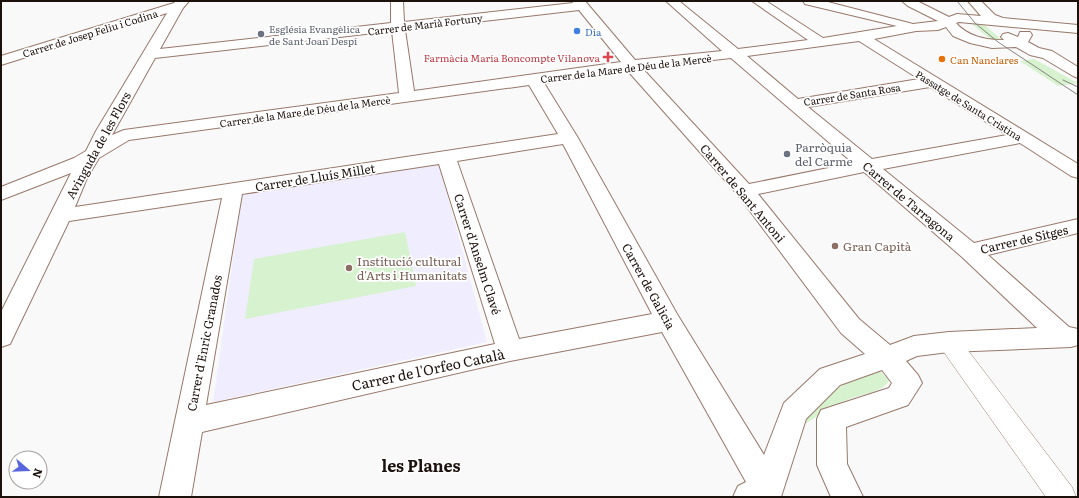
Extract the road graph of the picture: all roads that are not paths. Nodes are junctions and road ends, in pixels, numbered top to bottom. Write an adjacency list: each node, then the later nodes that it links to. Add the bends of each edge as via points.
1 (397, 1): 14 (street)
2 (672, 1): 21 (street, Carrer de Tarragona)
3 (758, 1): 19 (street)
4 (809, 1): 10 (street)
5 (837, 1): 10 (street)
6 (908, 1): 12 (street)
7 (974, 1): 11 (street)
8 (180, 3): 20 (street, Avinguda de les Flors); 22 (street, Carrer de Josep Feliu i Codina)
9 (580, 3): 14 (street, Carrer de Marià Fortuny); 23 (street, Carrer de Sant Antoni)
10 (850, 11): 15 (street)
11 (987, 20): 12 (street, Carrer de la Mare de Déu de la Mercè, via 957,18); 13 (street, Carrer de la Mare de Déu de la Mercè); 18 (street)
12 (947, 22): 15 (street, Carrer de la Mare de Déu de la Mercè, via 938,26); 18 (street, via 960,34 987,43 1005,44)
13 (1003, 23): 16 (street, Carrer de la Mare de Déu de la Mercè); 18 (street)
14 (398, 27): 20 (street, Carrer de Marià Fortuny); 27 (street)
15 (916, 27): 17 (street, Carrer de la Mare de Déu de la Mercè)
16 (1078, 29)
17 (861, 37): 19 (street, Carrer de la Mare de Déu de la Mercè); 26 (street, Passatge de Santa Cristina)
18 (1021, 39): 24 (street, via 1035,52 1046,54)
19 (820, 42): 21 (street, Carrer de la Mare de Déu de la Mercè)
20 (150, 54): 31 (street, Avinguda de les Flors)
21 (734, 54): 23 (street, Carrer de la Mare de Déu de la Mercè); 28 (street, Carrer de Tarragona)
22 (1, 61)
23 (631, 65): 25 (street, Carrer de la Mare de Déu de la Mercè); 36 (street, Carrer de Sant Antoni)
24 (1078, 72)
25 (534, 80): 27 (street, Carrer de la Mare de Déu de la Mercè); 29 (street, Carrer de Galicia)
26 (932, 82): 28 (street, Carrer de Santa Rosa); 30 (street, Passatge de Santa Cristina)
27 (407, 96): 31 (street, Carrer de la Mare de Déu de la Mercè, via 124,135)
28 (795, 104): 33 (street, Carrer de Tarragona)
29 (569, 138): 32 (street, Carrer de Lluís Millet); 41 (street, Carrer de Galicia)
30 (1021, 138): 33 (street); 34 (street, Passatge de Santa Cristina)
31 (95, 151): 37 (street, Carrer de la Mare de Déu de la Mercè, via 81,162); 38 (street, Avinguda de les Flors, via 77,178)
32 (447, 158): 35 (street, Carrer de Lluís Millet); 45 (street, Carrer d'Anselm Clavé)
33 (867, 166): 36 (street); 40 (street, Carrer de Tarragona)
34 (1078, 172)
35 (233, 190): 38 (street, Carrer de Lluís Millet); 47 (street, Carrer d'Enric Granados)
36 (745, 191): 46 (street, Carrer de Sant Antoni, via 850,326)
37 (1, 194)
38 (61, 216): 42 (street, Avinguda de les Flors)
39 (1078, 226): 40 (street, Carrer de Sitges)
40 (970, 252): 43 (street, Carrer de Tarragona)
41 (668, 321): 45 (street, Carrer de l'Orfeo Català); 48 (street, Carrer de Galicia)
42 (1, 337)
43 (1070, 337): 44 (street)
44 (949, 342): 46 (street, via 914,346); 51 (street)
45 (510, 351): 47 (street, Carrer de l'Orfeo Català)
46 (887, 357): 48 (street, via 830,377 794,412); 50 (street, Carrer de Sant Antoni, via 908,383 898,397 831,419 832,465)
47 (189, 422): 49 (street, Carrer d'Enric Granados)
48 (759, 493)
49 (175, 497)
50 (847, 497)
51 (1062, 497)

